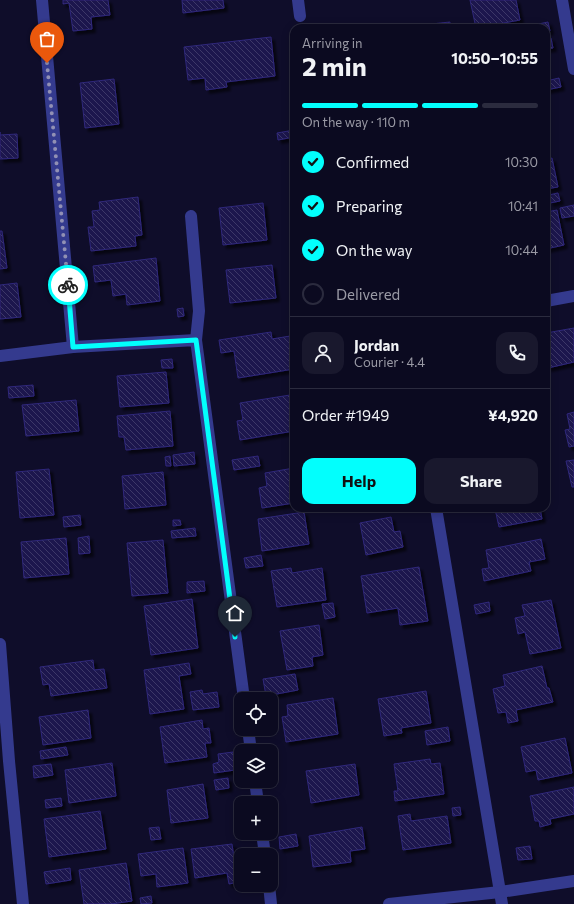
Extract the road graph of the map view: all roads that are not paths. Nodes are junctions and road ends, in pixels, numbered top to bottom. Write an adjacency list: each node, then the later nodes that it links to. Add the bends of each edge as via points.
1 (42, 0): 10 (street)
2 (298, 0): 4 (street)
3 (562, 0): 5 (street)
4 (300, 16)
5 (574, 69)
6 (191, 216): 9 (street, via 199,312)
7 (574, 296): 8 (street)
8 (550, 300)
9 (196, 340): 10 (street); 14 (street)
10 (73, 347): 11 (street)
11 (0, 356)
12 (437, 512): 18 (street)
13 (0, 644): 15 (street)
14 (243, 692)
15 (4, 762): 19 (street)
16 (574, 881): 18 (street)
17 (270, 892): 20 (street)
18 (501, 898): 21 (street)
19 (23, 904)
20 (271, 904)
21 (389, 904)

